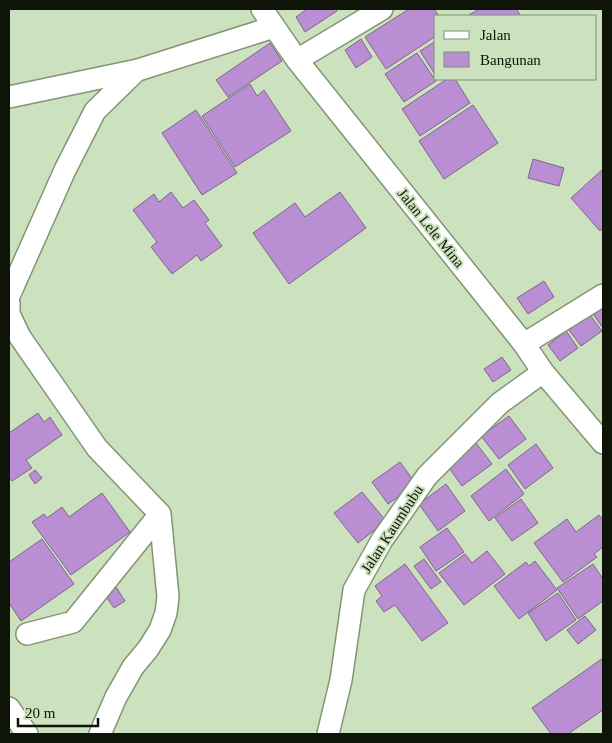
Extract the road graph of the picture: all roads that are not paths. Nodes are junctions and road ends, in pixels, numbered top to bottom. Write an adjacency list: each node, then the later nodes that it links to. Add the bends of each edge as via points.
1 (262, 9): 3 (street, Jalan Lele Mina)
2 (382, 9): 4 (street)
3 (274, 27): 4 (street, Jalan Lele Mina); 5 (street)
4 (297, 60): 10 (street, Jalan Lele Mina)
5 (138, 70): 6 (street); 8 (street, via 95,112 65,170)
6 (9, 97)
7 (603, 295): 10 (street)
8 (9, 296)
9 (9, 303): 13 (street, via 9,314 20,337 97,448)
10 (524, 344): 11 (street, Jalan Lele Mina)
11 (543, 372): 12 (street, Jalan Lele Mina); 18 (street, Jalan Kaumbubu, via 500,403 427,476 382,540 354,590 341,680)
12 (603, 443)
13 (160, 514): 14 (street, via 73,622); 17 (street, via 168,597 166,613 160,630 116,697)
14 (27, 634)
15 (9, 708): 16 (street)
16 (27, 734)
17 (100, 734)
18 (328, 734)

